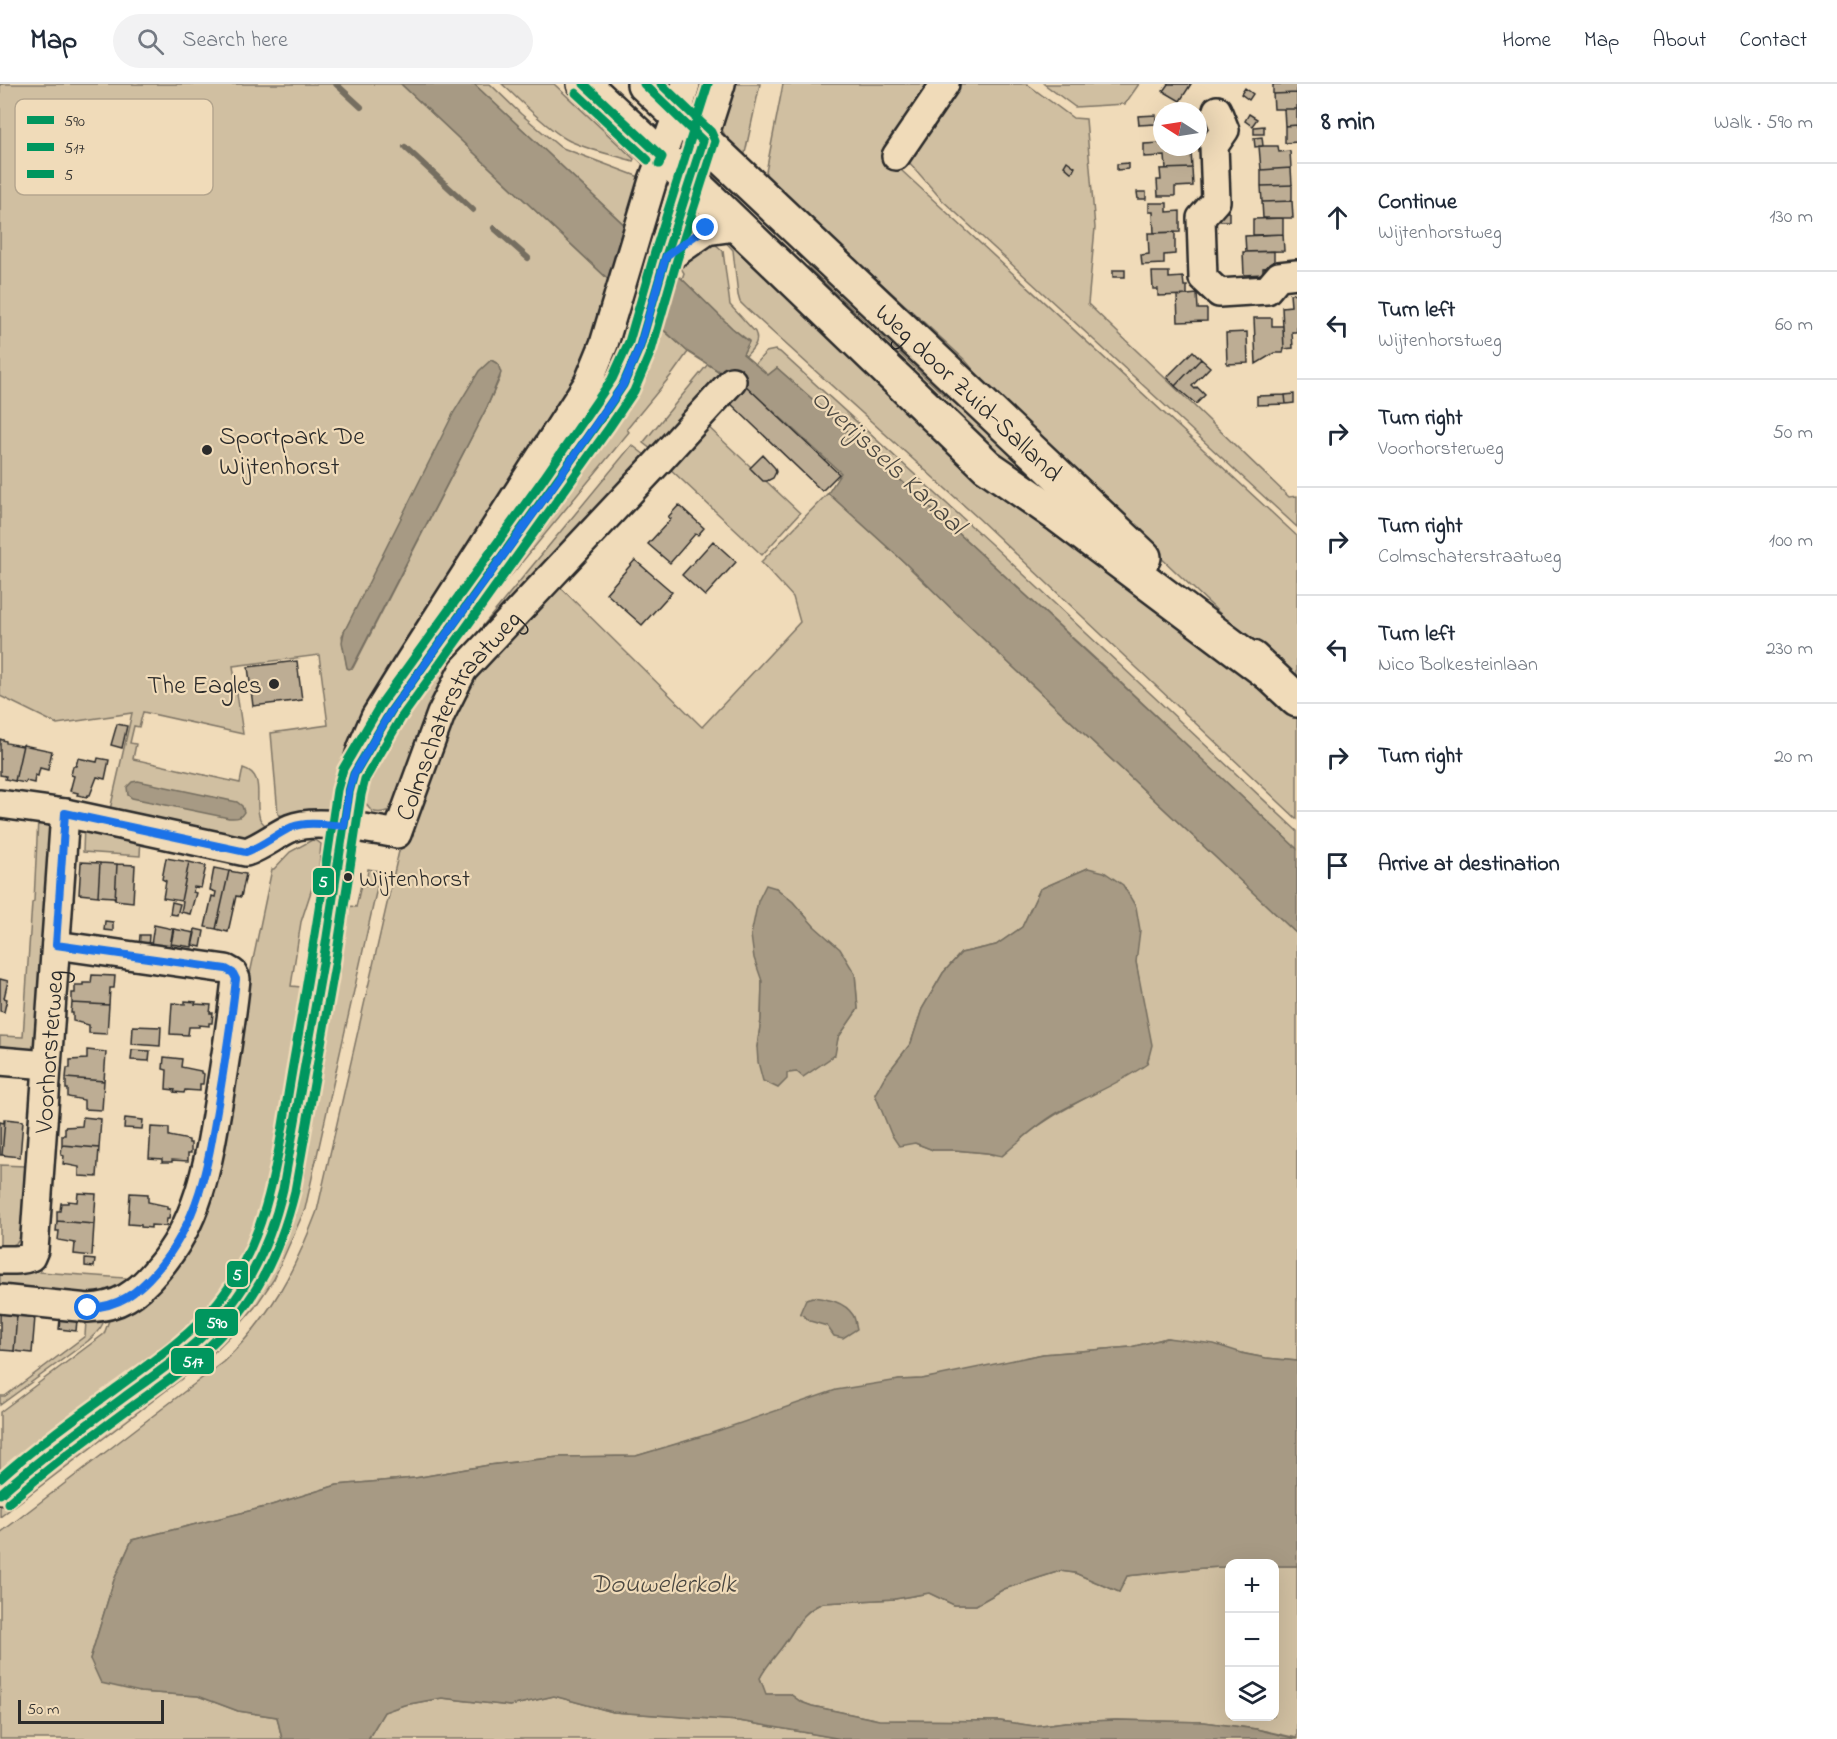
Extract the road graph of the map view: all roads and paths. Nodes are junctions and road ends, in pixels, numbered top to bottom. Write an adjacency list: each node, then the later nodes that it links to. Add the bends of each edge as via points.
1 (584, 84): 10 (main road, Weg door Zuid-Salland)
2 (644, 84): 7 (main road, Weg door Zuid-Salland)
3 (686, 84): 7 (street)
4 (721, 84): 8 (street)
5 (945, 84): 9 (street)
6 (1217, 110): 14 (street, via 1225,130 1214,146 1216,201 1201,218 1203,278 1219,293 1267,290 1279,276)
7 (677, 115): 8 (main road, Weg door Zuid-Salland); 10 (street)
8 (703, 141): 11 (street); 16 (main road, Weg door Zuid-Salland)
9 (897, 156)
10 (662, 157): 11 (main road, Weg door Zuid-Salland); 18 (street, via 604,344 588,383 375,717)
11 (691, 181): 12 (main road, Weg door Zuid-Salland); 13 (street)
12 (735, 224): 13 (main road, via 706,228); 16 (main road, Weg door Zuid-Salland, via 987,466)
13 (666, 256): 18 (street, via 637,356 617,394 391,711)
14 (1297, 274)
15 (732, 381): 21 (street, Colmschaterstraatweg, via 463,670 441,714 397,834)
16 (1269, 673): 17 (main road, Weg door Zuid-Salland)
17 (1297, 700)
18 (354, 774): 21 (street)
19 (0, 804): 20 (street, Colmschaterstraatweg)
20 (65, 813): 21 (street, Colmschaterstraatweg, via 246,852 299,825); 22 (street, Voorhorsterweg)
21 (344, 826): 27 (street, via 284,1189 276,1219 249,1277 229,1308 166,1367)
22 (56, 945): 24 (street, Voorhorsterweg); 26 (street, via 233,973 236,979 225,1056 198,1200 183,1234 146,1284 124,1299 99,1308)
23 (0, 1062): 24 (street)
24 (47, 1065): 25 (street, Voorhorsterweg, via 34,1250 27,1259)
25 (0, 1260)
26 (0, 1299)
27 (0, 1492)

